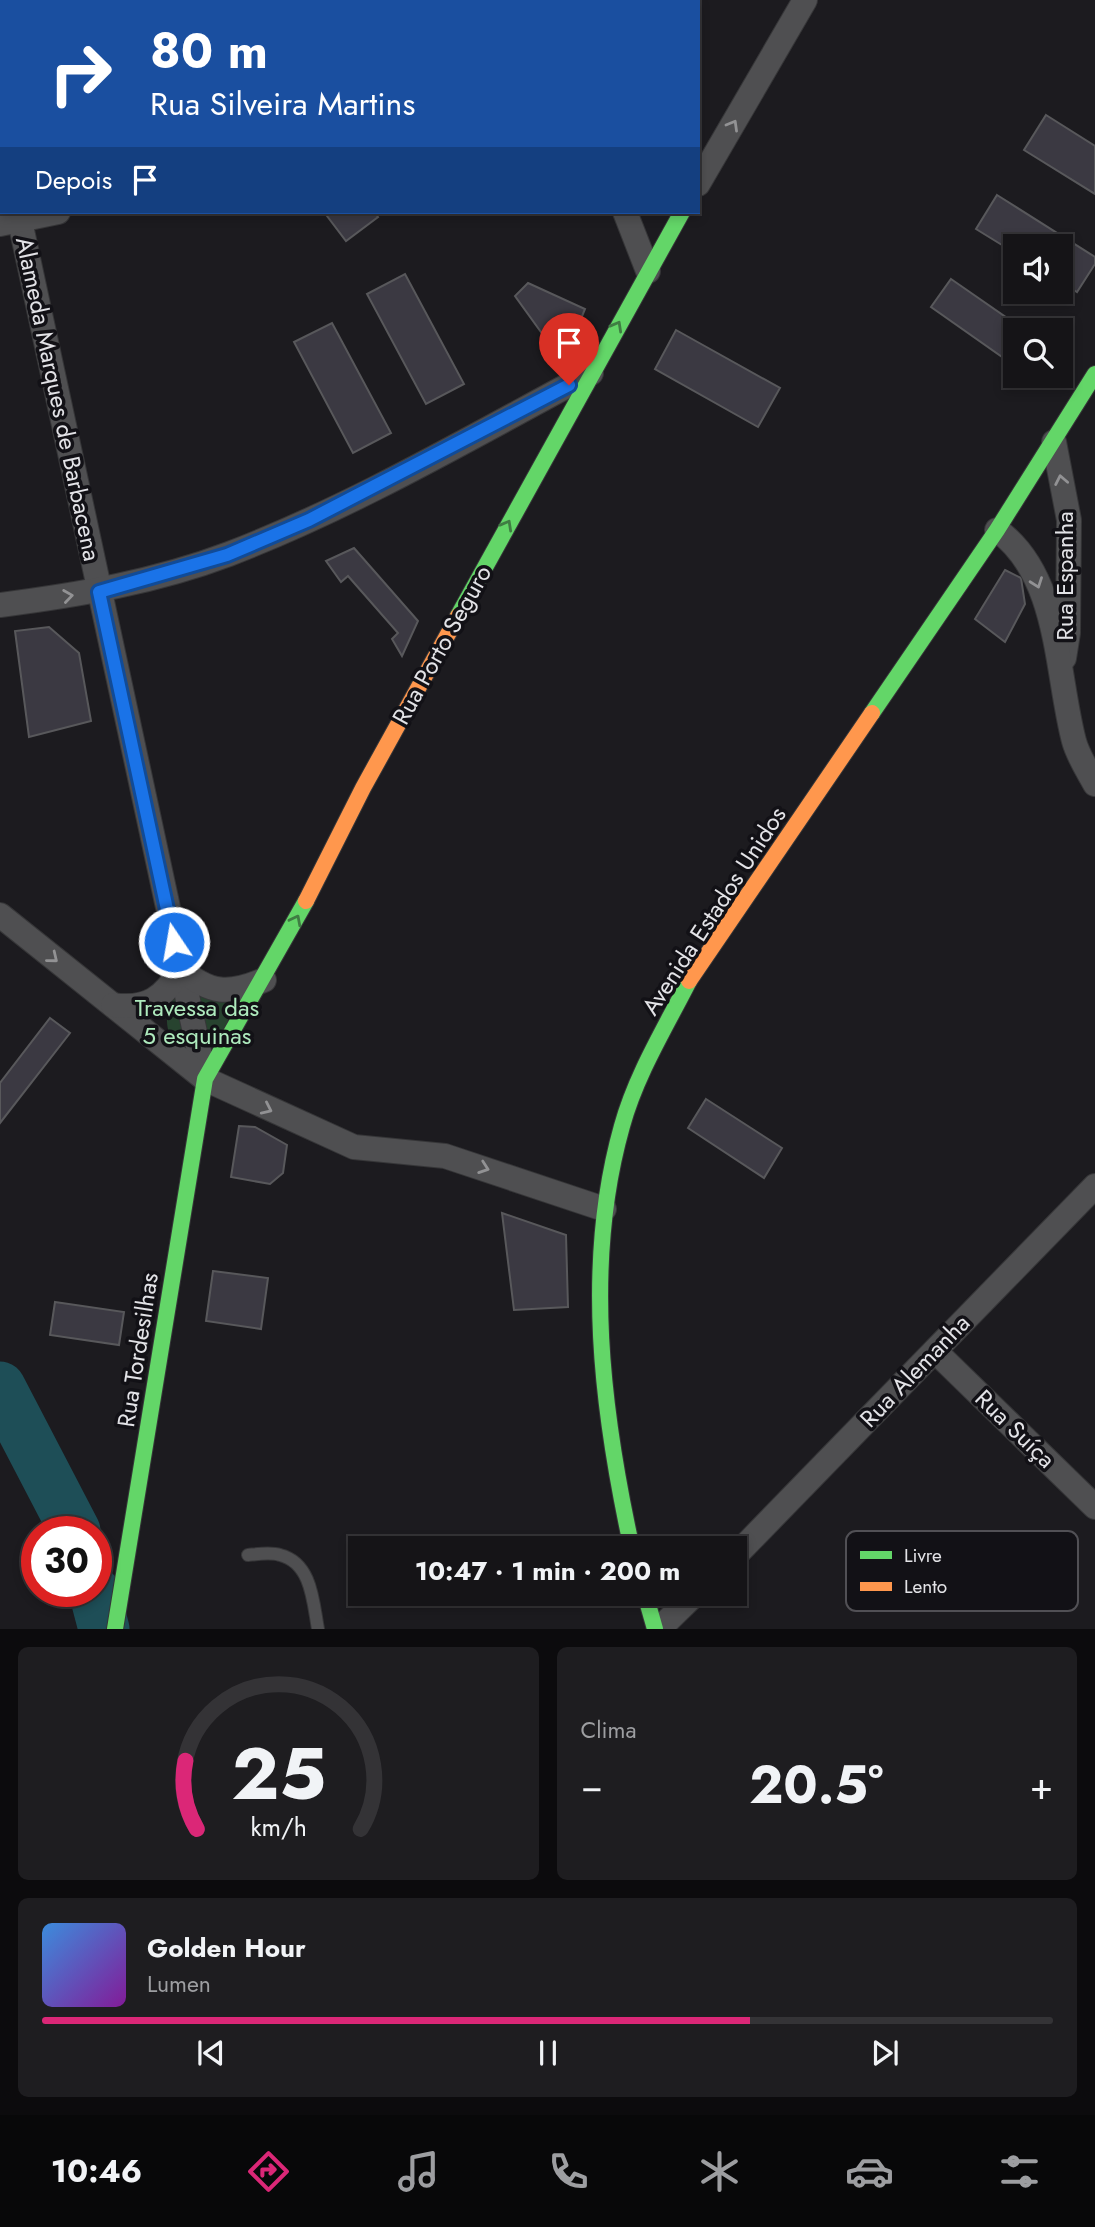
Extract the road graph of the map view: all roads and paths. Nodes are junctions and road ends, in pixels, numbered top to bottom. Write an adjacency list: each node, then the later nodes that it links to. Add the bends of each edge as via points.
1 (805, 0): 2 (street, one-way to 1)
2 (700, 181)
3 (45, 214): 6 (street)
4 (626, 214): 7 (street)
5 (681, 214): 7 (street, Rua Porto Seguro)
6 (13, 219): 12 (street, Alameda Marques de Barbacena)
7 (648, 271): 8 (street, Rua Porto Seguro, one-way to 7)
8 (591, 373): 12 (street, via 309,520 227,555); 18 (street, Rua Porto Seguro, one-way to 8, via 363,788)
9 (1095, 374): 10 (street, Avenida Estados Unidos)
10 (1054, 442): 11 (street, Avenida Estados Unidos); 14 (street, Rua Espanha, one-way to 10, via 1068,633 1069,520)
11 (997, 530): 14 (street, Rua Espanha, one-way to 14, via 1011,540 1036,578); 22 (street, Avenida Estados Unidos, via 690,981 654,1047 622,1126)
12 (99, 592): 13 (street, one-way to 12); 17 (street, Alameda Marques de Barbacena)
13 (0, 605)
14 (1063, 669): 15 (street, Rua Espanha, via 1074,742)
15 (1095, 784)
16 (0, 915): 19 (street, one-way to 19)
17 (180, 969): 18 (street, via 194,980 222,990); 19 (street, via 157,999 143,1006); 20 (street, Alameda Marques de Barbacena)
18 (264, 980): 20 (street, Rua Porto Seguro)
19 (113, 1005): 20 (street)
20 (205, 1080): 22 (street, one-way to 22, via 354,1147 446,1156); 30 (street, Rua Tordesilhas)
21 (1095, 1186): 23 (street, Rua Alemanha)
22 (604, 1209): 25 (street, Avenida Estados Unidos, via 604,1384 615,1478)
23 (934, 1351): 24 (street, Rua Suíça); 26 (street, Rua Alemanha)
24 (1095, 1507)
25 (629, 1536)
26 (747, 1544)
27 (248, 1555): 31 (lane, via 280,1554 294,1561 310,1587)
28 (649, 1606): 32 (street)
29 (682, 1606): 32 (street)
30 (117, 1622)
31 (318, 1629)
32 (657, 1629)

